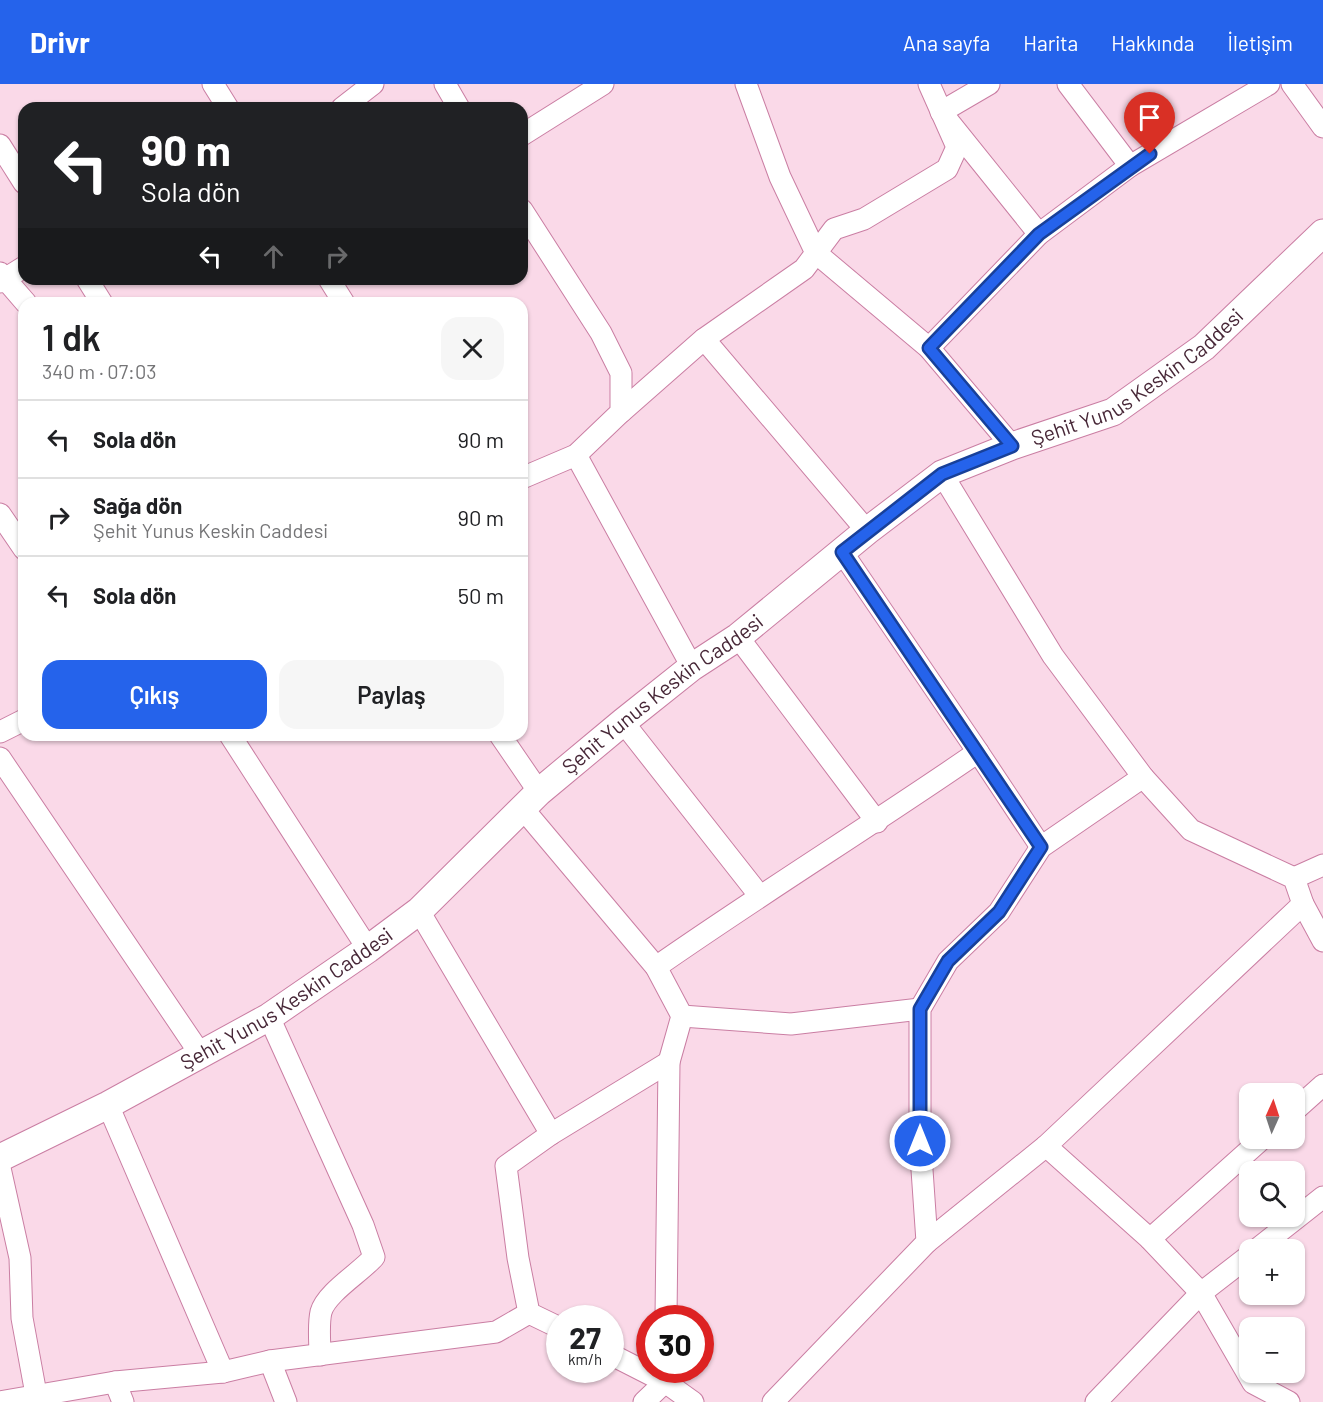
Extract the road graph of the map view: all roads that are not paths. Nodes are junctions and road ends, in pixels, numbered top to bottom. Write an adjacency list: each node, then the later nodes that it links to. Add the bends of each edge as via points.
1 (213, 84): 11 (street)
2 (373, 84): 12 (street)
3 (445, 84): 13 (street)
4 (603, 84): 16 (street)
5 (746, 84): 23 (street, via 780,177)
6 (929, 84): 14 (street)
7 (989, 84): 14 (street)
8 (1068, 84): 18 (street)
9 (1269, 84): 18 (street)
10 (1292, 84): 15 (street)
11 (224, 102)
12 (350, 102)
13 (456, 102)
14 (941, 112): 21 (street); 23 (street, via 957,147 947,169 864,219 834,229)
15 (1323, 127)
16 (528, 131)
17 (0, 146): 19 (street)
18 (1130, 166): 21 (street)
19 (18, 174)
20 (528, 220): 29 (street, via 621,373)
21 (1039, 234): 28 (street)
22 (1322, 238): 30 (street, Şehit Yunus Keskin Caddesi, via 1204,347 1113,412)
23 (816, 253): 27 (street, via 804,269); 28 (street)
24 (18, 270): 25 (street)
25 (2, 278): 26 (street)
26 (20, 297)
27 (704, 339): 29 (street); 35 (street)
28 (929, 348): 30 (street)
29 (621, 412): 31 (street)
30 (1012, 446): 32 (street, Şehit Yunus Keskin Caddesi)
31 (576, 455): 33 (street); 39 (street)
32 (942, 474): 35 (street, Şehit Yunus Keskin Caddesi); 47 (street, via 1053,656)
33 (528, 475)
34 (0, 514): 36 (street)
35 (867, 531): 37 (street, Şehit Yunus Keskin Caddesi)
36 (18, 540)
37 (842, 552): 38 (street, Şehit Yunus Keskin Caddesi); 45 (street)
38 (738, 637): 39 (street, Şehit Yunus Keskin Caddesi); 49 (street)
39 (692, 668): 40 (street, Şehit Yunus Keskin Caddesi)
40 (623, 722): 48 (street, Şehit Yunus Keskin Caddesi); 53 (street)
41 (18, 723): 42 (street)
42 (0, 732)
43 (234, 741): 57 (street)
44 (503, 741): 48 (street)
45 (978, 752): 49 (street); 50 (street)
46 (0, 758): 62 (street)
47 (1143, 777): 50 (street); 52 (street, via 1191,830)
48 (532, 801): 55 (street, Şehit Yunus Keskin Caddesi); 58 (street)
49 (877, 822): 53 (street)
50 (1041, 847): 59 (street, via 999,912 948,961)
51 (1323, 865): 52 (street)
52 (1294, 879): 54 (street)
53 (759, 895): 58 (street)
54 (1303, 904): 56 (street); 68 (street)
55 (418, 911): 57 (street, Şehit Yunus Keskin Caddesi); 67 (street)
56 (1323, 941)
57 (368, 949): 61 (street, Şehit Yunus Keskin Caddesi)
58 (656, 967): 60 (street)
59 (920, 1009): 60 (street, via 791,1024); 75 (street, via 920,1141)
60 (682, 1016): 63 (street)
61 (269, 1017): 62 (street, Şehit Yunus Keskin Caddesi); 81 (street, via 374,1257 321,1310)
62 (201, 1055): 66 (street, Şehit Yunus Keskin Caddesi)
63 (669, 1062): 67 (street); 78 (street)
64 (1323, 1085): 65 (street)
65 (1305, 1101)
66 (108, 1105): 70 (street, Şehit Yunus Keskin Caddesi); 83 (street)
67 (551, 1134): 79 (street, via 506,1166)
68 (1046, 1146): 73 (street); 75 (street)
69 (1251, 1149): 73 (street)
70 (0, 1158)
71 (0, 1168): 87 (street, via 20,1258 22,1318)
72 (1323, 1197): 74 (street)
73 (1150, 1239): 77 (street)
74 (1270, 1239)
75 (927, 1242): 93 (street)
76 (1239, 1264): 77 (street)
77 (1201, 1293): 94 (street); 95 (street, via 1253,1383)
78 (666, 1305)
79 (529, 1313): 80 (street); 81 (street, via 496,1332)
80 (546, 1321)
81 (320, 1355): 82 (street)
82 (270, 1361): 83 (street); 90 (street)
83 (223, 1372): 84 (street)
84 (115, 1382): 87 (street); 89 (street)
85 (659, 1383): 91 (street)
86 (673, 1383): 92 (street)
87 (36, 1394): 88 (street)
88 (0, 1402)
89 (123, 1402)
90 (286, 1402)
91 (644, 1402)
92 (693, 1402)
93 (773, 1402)
94 (1096, 1402)
95 (1289, 1402)

